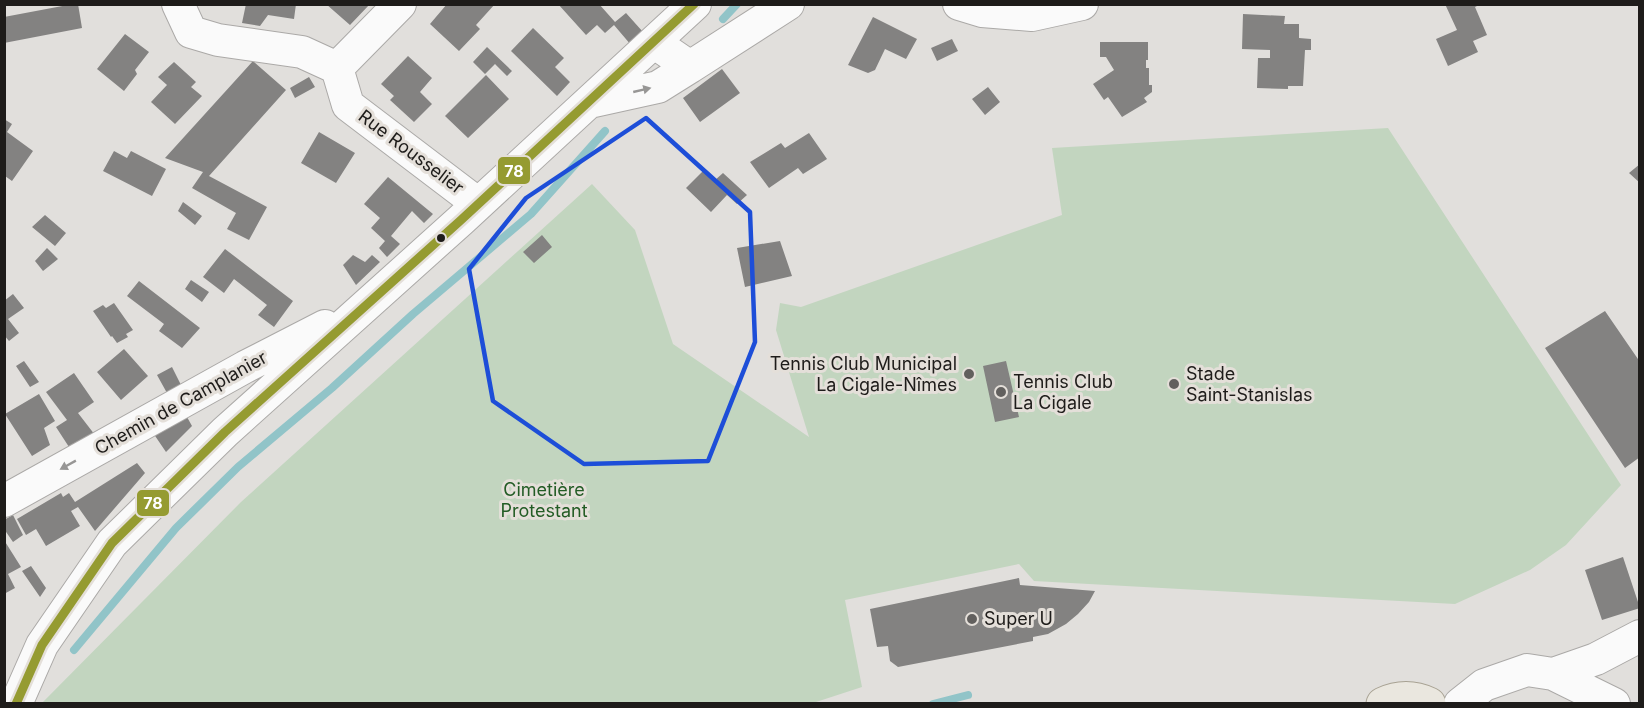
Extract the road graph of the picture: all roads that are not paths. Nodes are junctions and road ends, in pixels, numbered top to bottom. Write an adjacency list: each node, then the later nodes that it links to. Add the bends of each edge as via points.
1 (178, 4): 10 (street, via 190,32 302,52)
2 (400, 4): 10 (street)
3 (788, 4): 8 (street)
4 (959, 4): 5 (street, via 982,11 1032,15)
5 (1082, 4)
6 (688, 11): 7 (street, Chemin de Camplanier); 8 (street, via 712,44)
7 (655, 43): 9 (street); 11 (street, Chemin de Camplanier)
8 (723, 46): 9 (street)
9 (690, 67): 11 (street, one-way to 9, via 657,87)
10 (337, 68): 12 (street, Rue Rousselier, via 348,105)
11 (589, 102): 12 (street, Chemin de Camplanier)
12 (477, 203): 13 (street, Chemin de Camplanier)
13 (360, 308): 14 (street, Chemin de Camplanier, one-way to 14); 17 (street, Chemin de Camplanier, via 112,543 42,645)
14 (4, 501)
15 (1640, 636): 16 (street, via 1596,659)
16 (1553, 674): 20 (street, via 1527,670 1484,685); 21 (street)
17 (16, 704)
18 (1383, 704): 19 (main road, via 1405,698)
19 (1429, 704)
20 (1460, 704)
21 (1614, 704)

